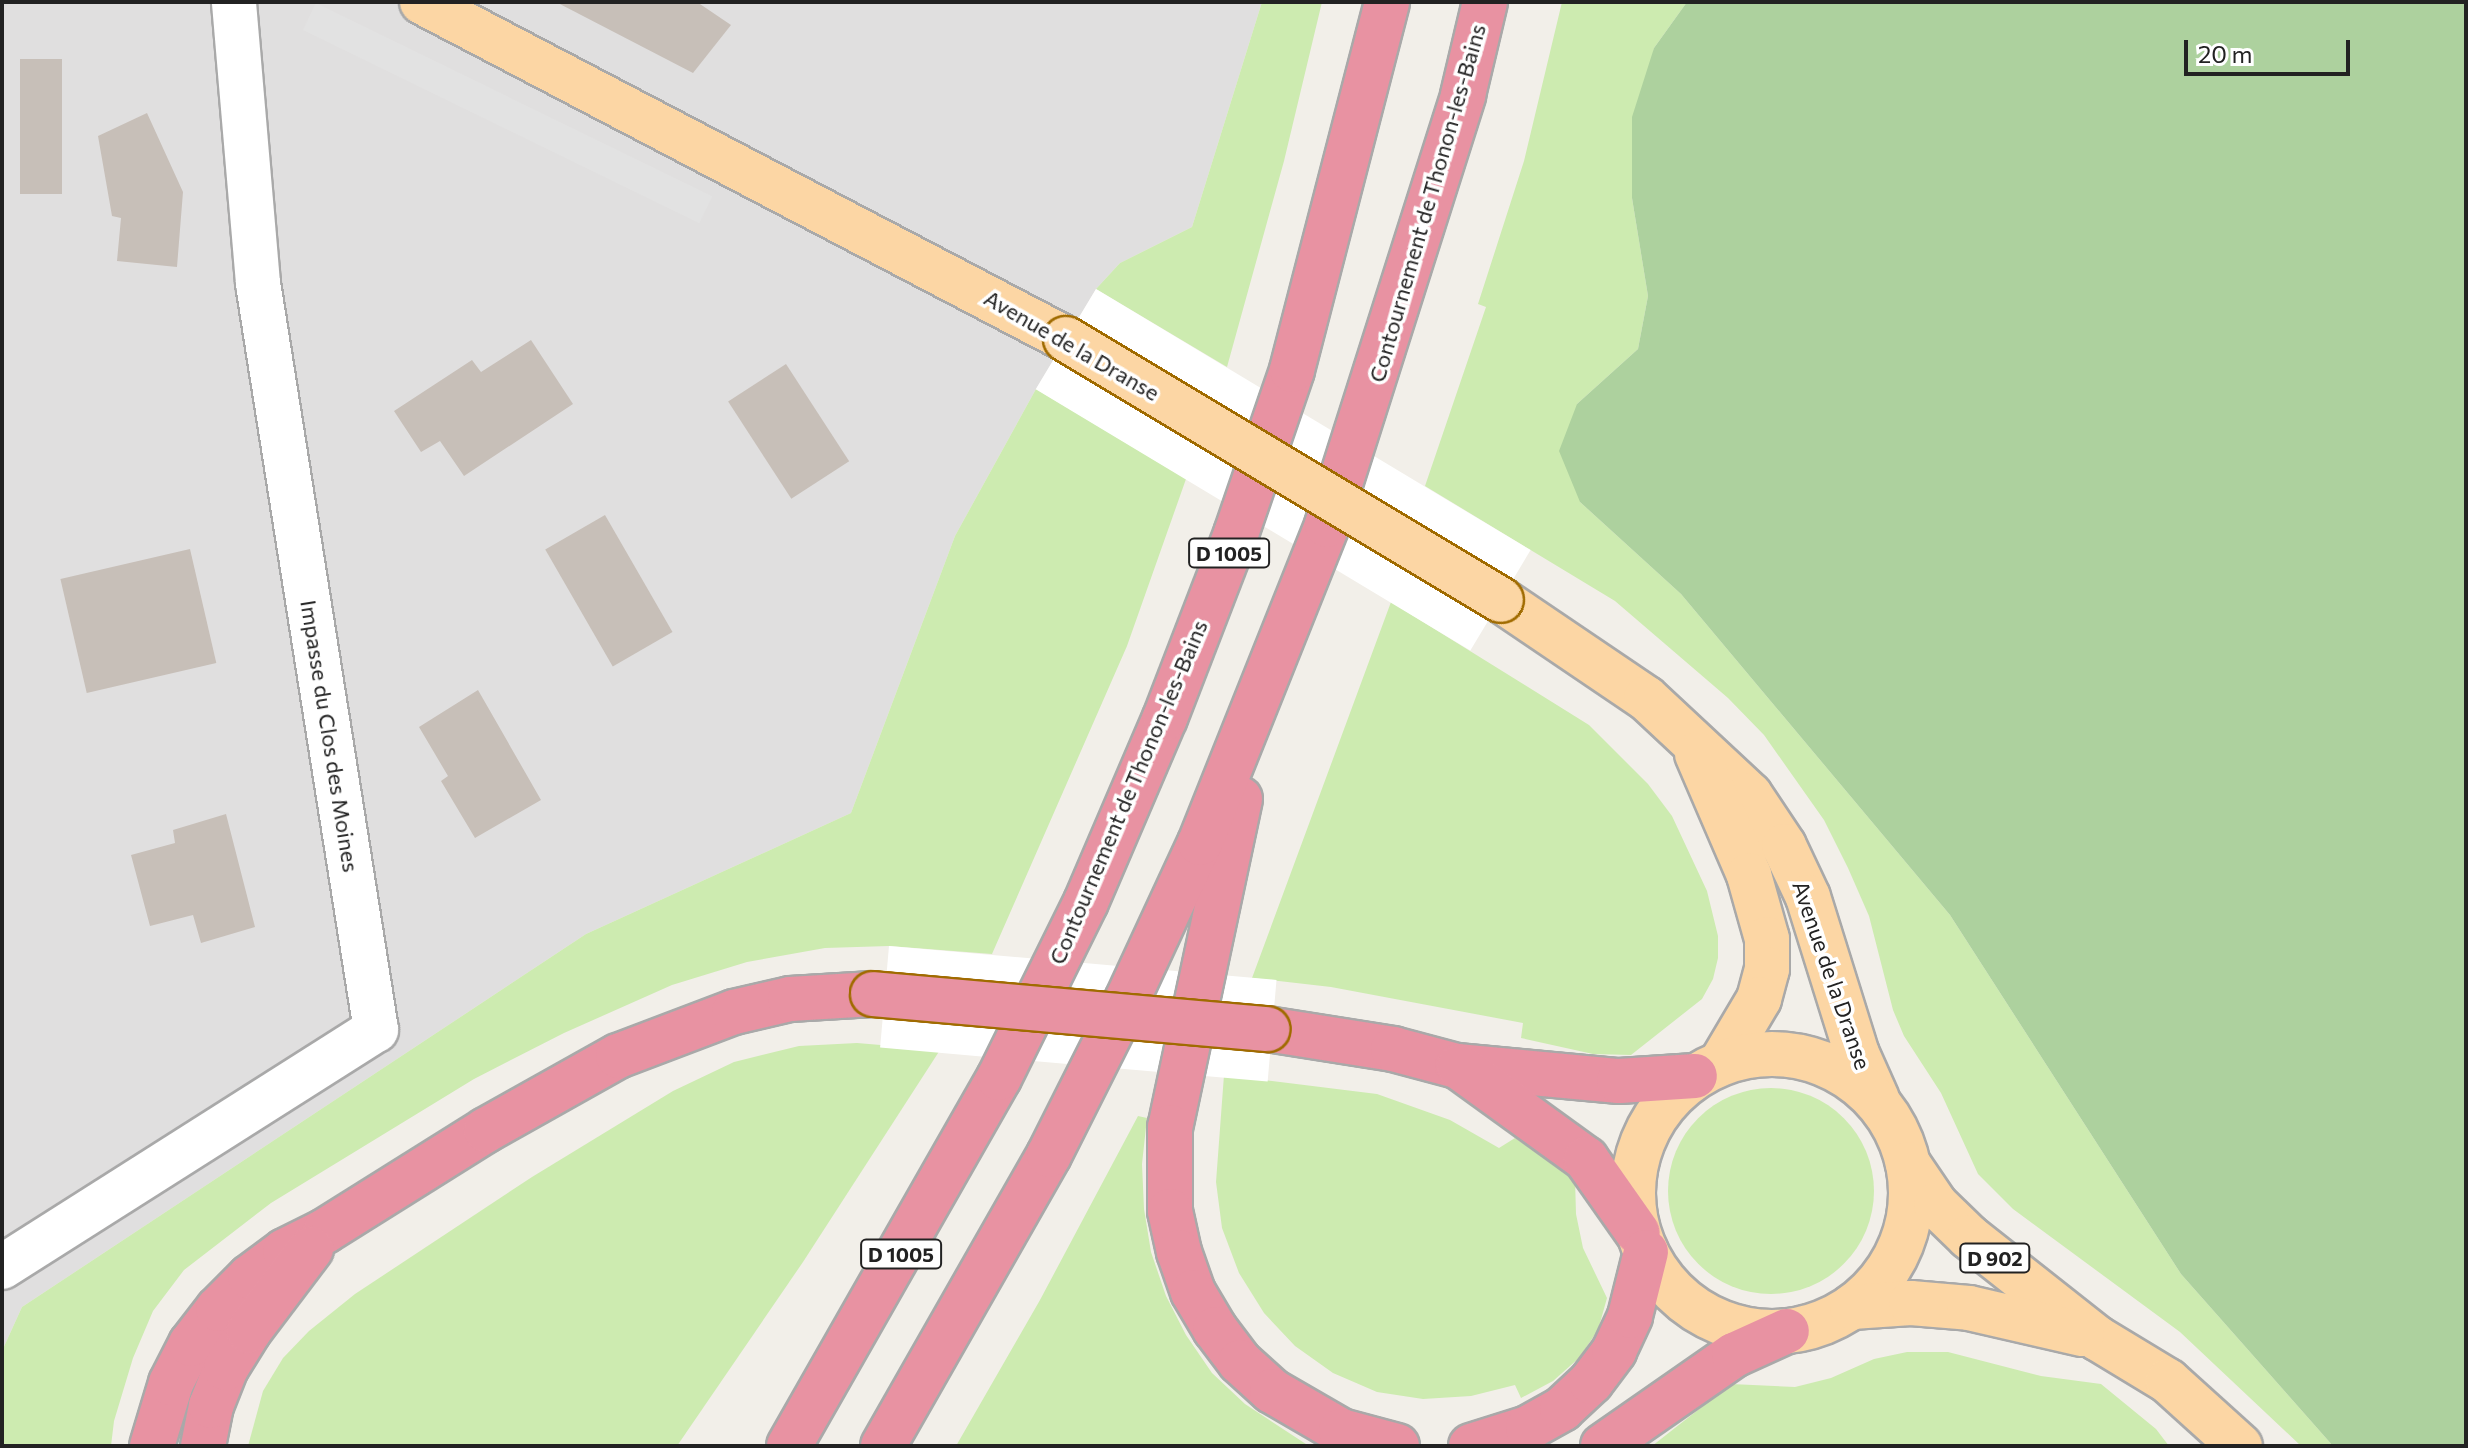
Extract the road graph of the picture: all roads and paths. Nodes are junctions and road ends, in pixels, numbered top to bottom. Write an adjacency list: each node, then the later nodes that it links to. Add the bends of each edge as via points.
1 (234, 2): 13 (street, Impasse du Clos des Moines, via 258,283 376,1030)
2 (422, 2): 6 (main road, Avenue de la Dranse, bridge, via 1066,339 1501,600 1623,680)
3 (1387, 2): 17 (highway, Contournement de Thonon-les-Bains / D 1005, via 1292,370 1165,718 1086,902 999,1078)
4 (1485, 2): 5 (highway, Contournement de Thonon-les-Bains, via 1463,95 1382,360 1327,525)
5 (1266, 682): 20 (highway, Contournement de Thonon-les-Bains, via 1200,843 1120,1014 1049,1155); 21 (highway, via 1177,1085 1170,1127 1170,1211 1193,1292 1240,1362 1272,1391 1318,1420)
6 (1691, 739): 8 (main road, Avenue de la Dranse, via 1749,875 1767,939 1759,999); 9 (main road, Avenue de la Dranse, via 1750,795 1784,846 1808,897 1857,1054)
7 (1457, 1066): 8 (highway, via 1619,1081); 11 (highway, bridge, via 1393,1049 1267,1029 873,994 790,999 734,1012 618,1056 486,1130); 12 (highway, via 1586,1159)
8 (1708, 1070): 9 (main road, via 1763,1054 1806,1058 1846,1075); 12 (main road, via 1662,1106 1641,1145 1632,1189)
9 (1879, 1103): 10 (main road, via 1902,1142)
10 (1908, 1164): 14 (main road, via 1906,1233 1884,1274); 16 (main road, D 902, via 1951,1221)
11 (325, 1231): 18 (highway, via 261,1269 218,1309 191,1344 171,1383); 19 (highway, via 226,1368)
12 (1642, 1242): 15 (main road, via 1674,1292 1715,1320 1750,1330); 22 (highway, via 1630,1316 1614,1351 1591,1382 1562,1409 1528,1428)
13 (2, 1267)
14 (1852, 1307): 15 (main road); 16 (main road, D 902, via 1911,1303 1969,1308)
15 (1787, 1331): 23 (highway, via 1734,1355)
16 (2097, 1338): 24 (main road, D 902, via 2168,1381)
17 (791, 1440)
18 (152, 1446)
19 (203, 1446)
20 (883, 1446)
21 (1397, 1446)
22 (1471, 1446)
23 (1603, 1446)
24 (2240, 1446)

